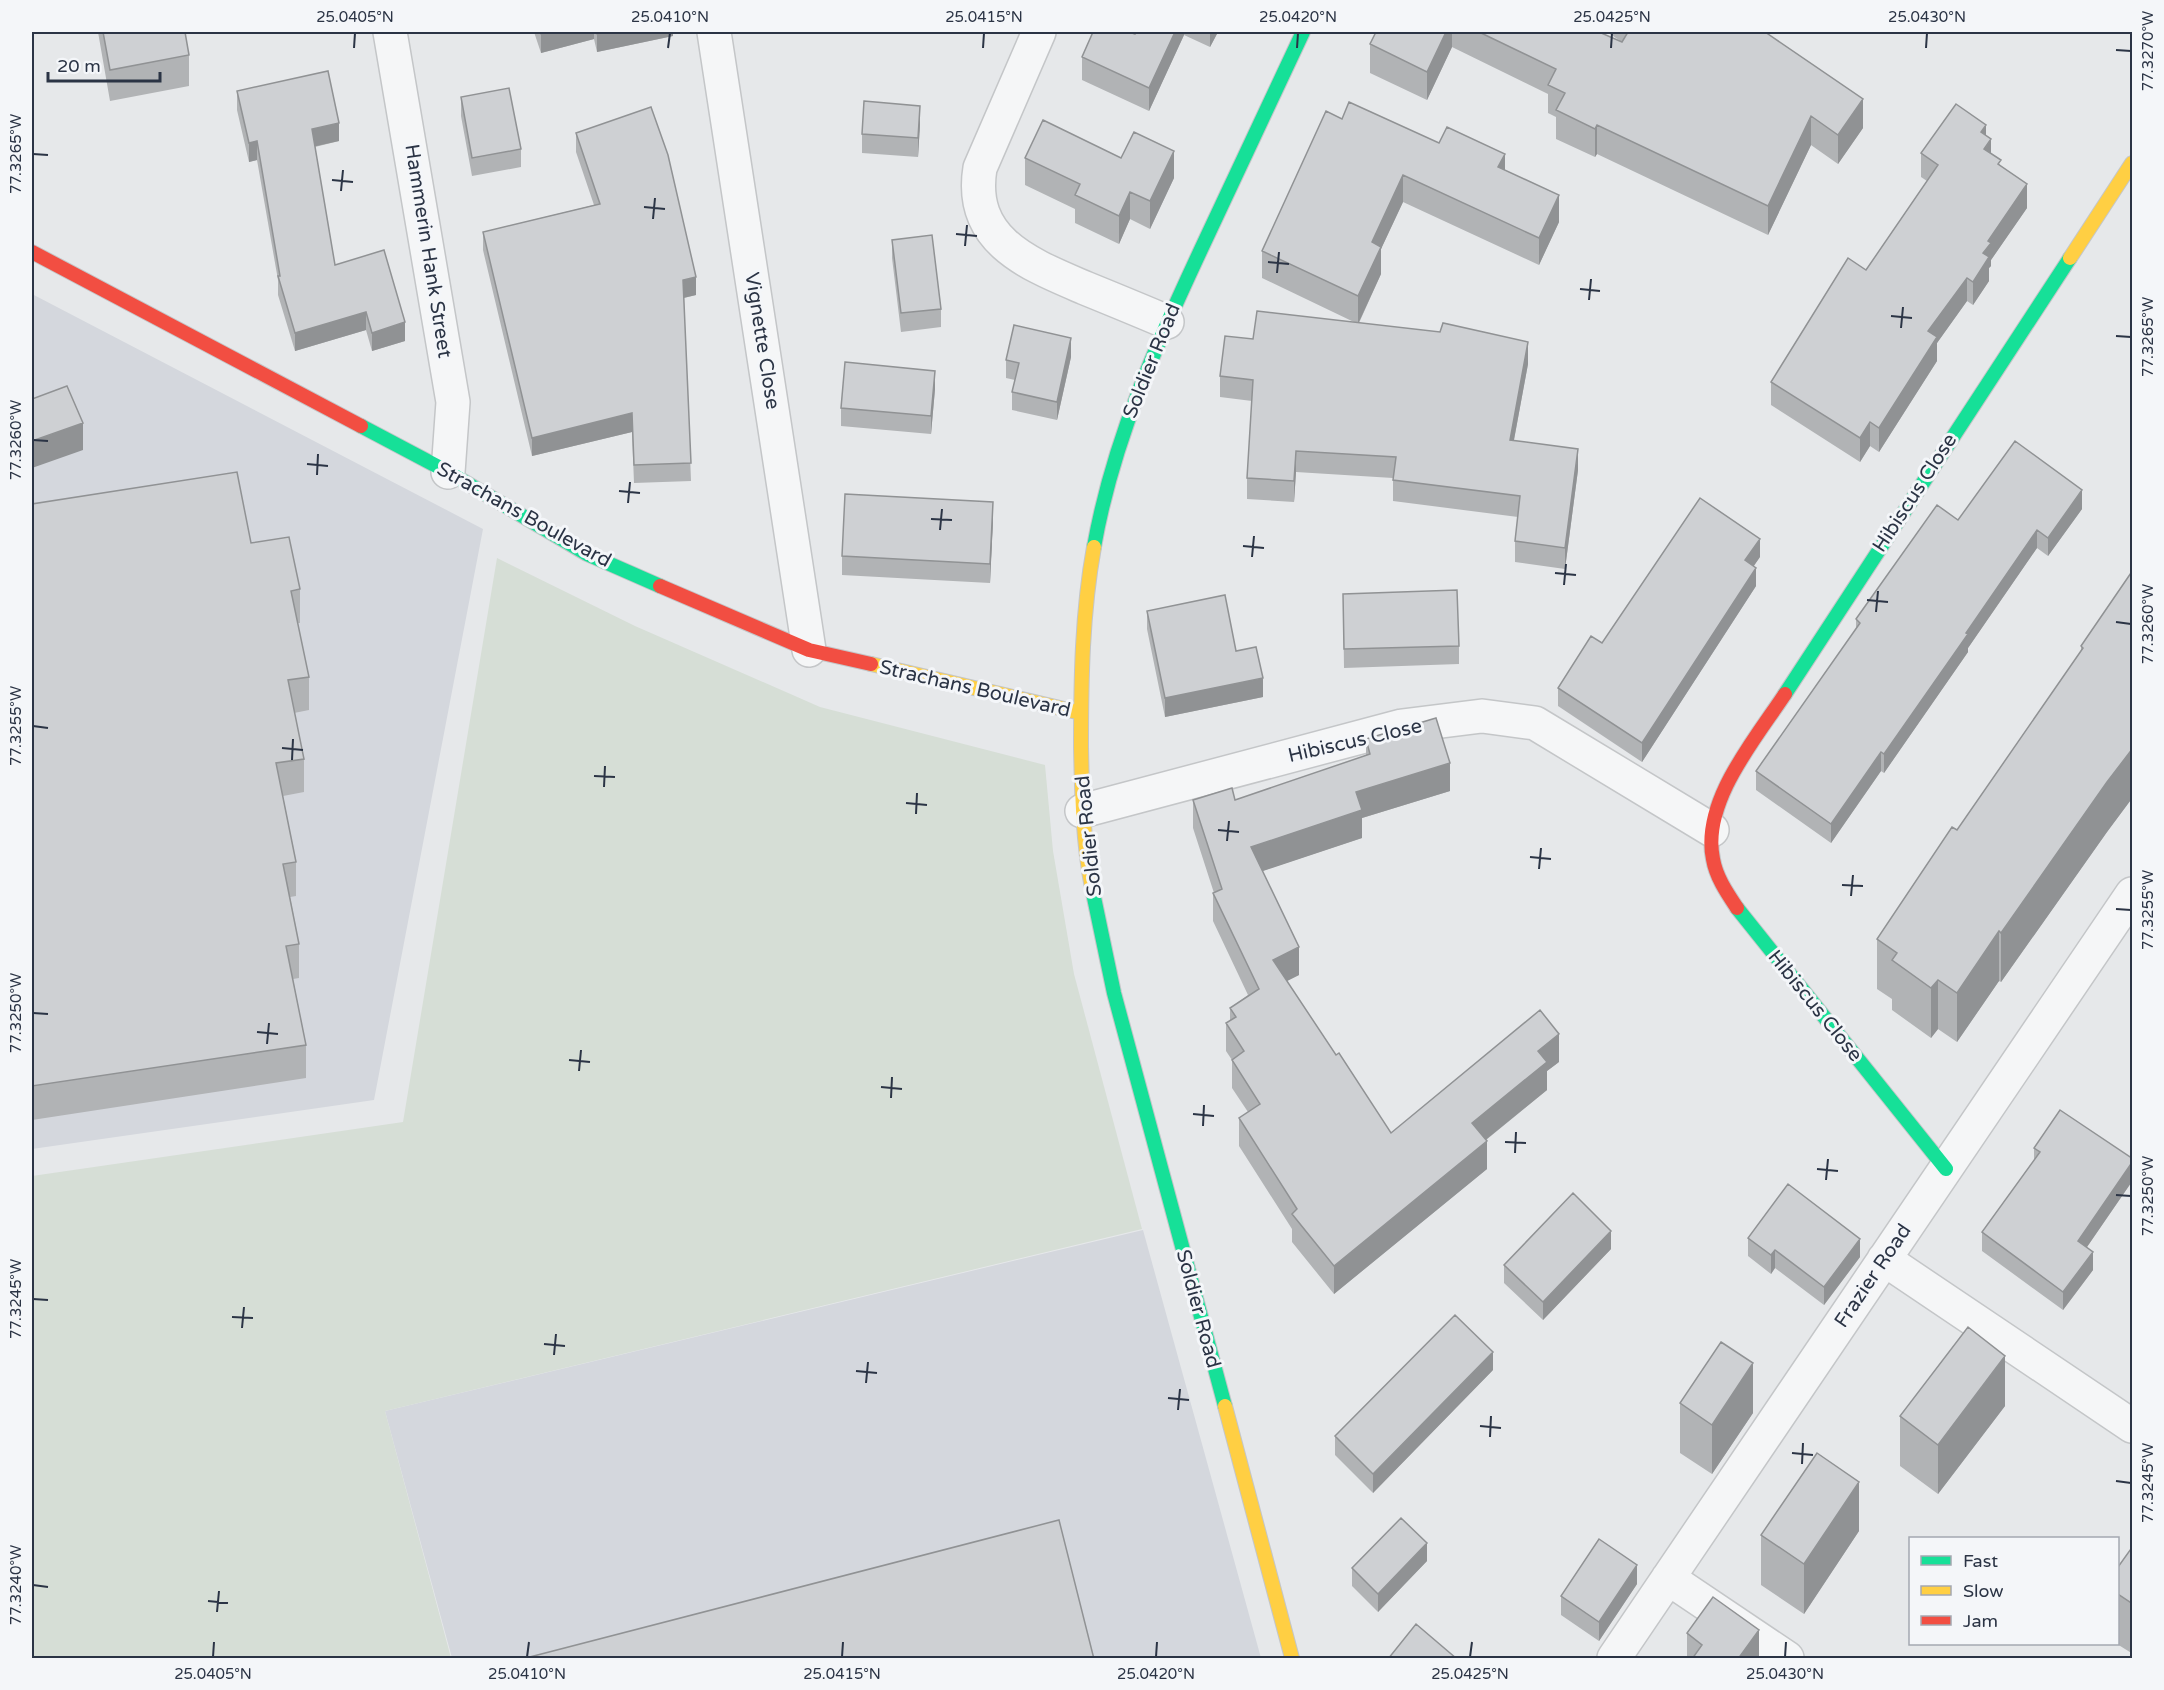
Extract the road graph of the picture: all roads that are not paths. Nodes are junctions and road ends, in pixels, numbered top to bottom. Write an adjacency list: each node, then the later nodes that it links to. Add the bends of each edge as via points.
1 (390, 32): 8 (street, Hammerin Hank Street, via 453,402)
2 (714, 32): 9 (street, Vignette Close)
3 (1039, 32): 7 (street, via 980,168 980,208 1001,243 1026,261)
4 (1303, 32): 7 (street, Soldier Road)
5 (2133, 163): 12 (street, Hibiscus Close, via 1732,773)
6 (32, 252): 8 (street, Strachans Boulevard)
7 (1167, 322): 10 (street, Soldier Road, via 1135,398 1101,507 1082,638)
8 (448, 472): 9 (street, Strachans Boulevard, via 587,554)
9 (809, 650): 10 (street, Strachans Boulevard)
10 (1081, 713): 11 (street, Soldier Road)
11 (1082, 811): 12 (street, Hibiscus Close, via 1402,726 1482,716 1535,723); 18 (street, Soldier Road, via 1089,872 1114,993)
12 (1712, 830): 14 (street, Hibiscus Close, via 1712,860 1717,876 1751,927)
13 (2128, 910): 14 (street, Frazier Road)
14 (1946, 1169): 15 (street, Frazier Road)
15 (1884, 1260): 16 (street); 17 (street, Frazier Road)
16 (2133, 1426)
17 (1668, 1578): 19 (street, Frazier Road); 20 (street)
18 (1292, 1659)
19 (1614, 1659)
20 (1787, 1659)

